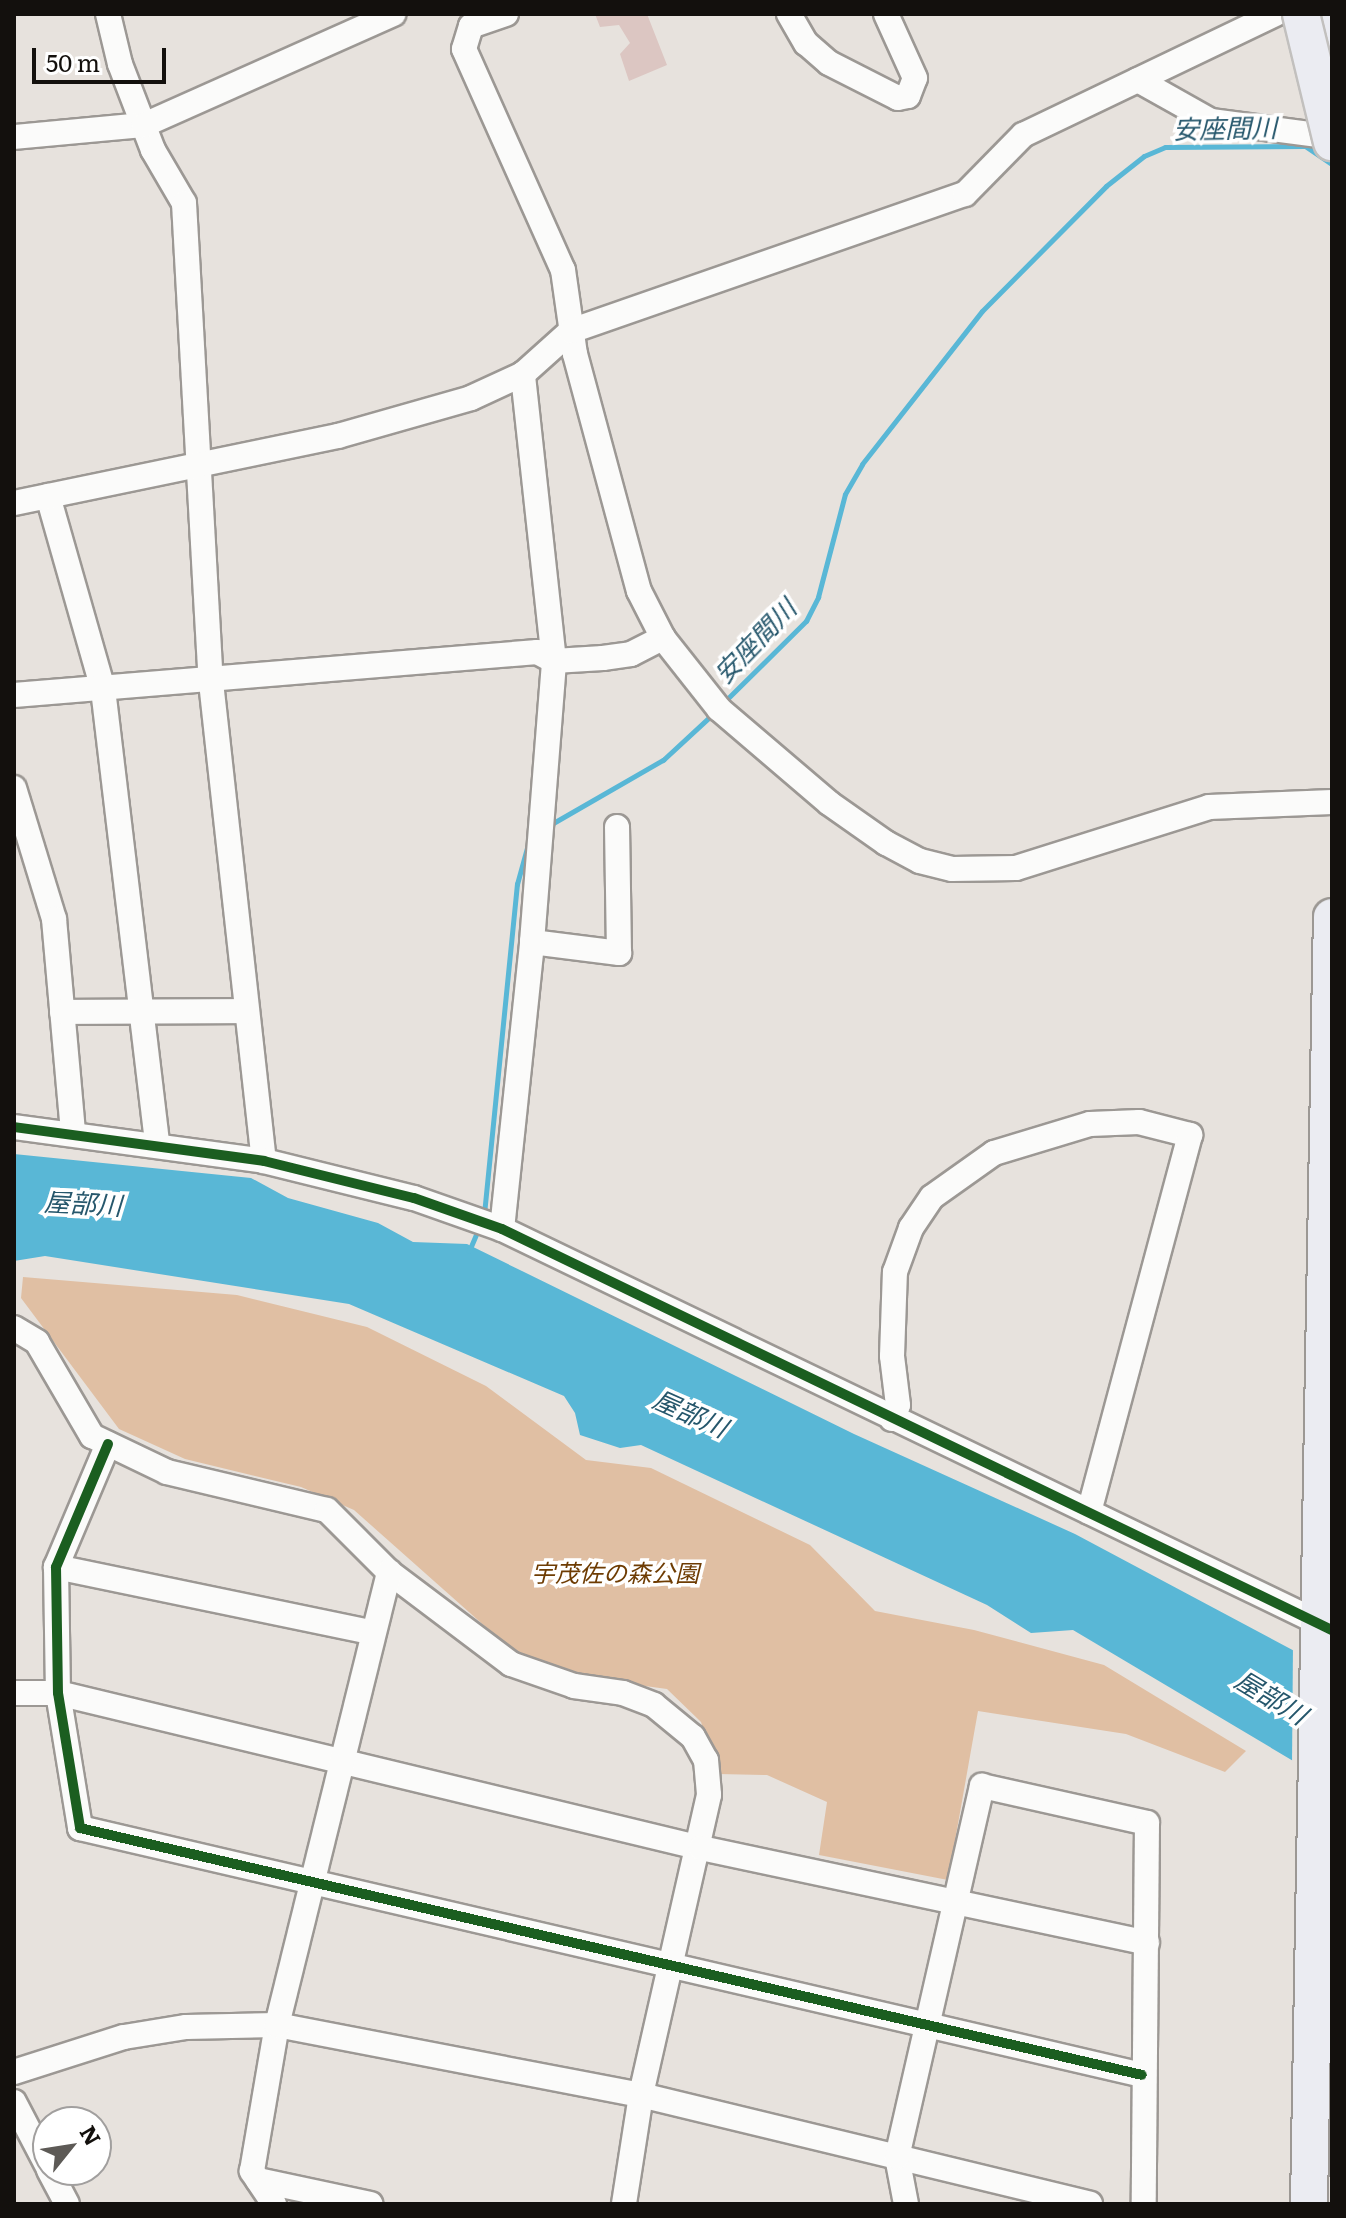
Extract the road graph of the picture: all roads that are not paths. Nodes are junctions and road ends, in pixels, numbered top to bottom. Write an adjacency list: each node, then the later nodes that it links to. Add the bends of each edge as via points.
1 (108, 14): 12 (street)
2 (393, 14): 12 (street)
3 (506, 14): 9 (street)
4 (789, 14): 5 (street, via 806,43 829,63 898,98 908,96 915,78)
5 (886, 14)
6 (1275, 14): 11 (street)
7 (1301, 14): 14 (highway, bridge)
8 (1327, 14): 10 (highway)
9 (465, 20): 15 (street, via 464,49 563,270)
10 (1332, 29)
11 (1138, 80): 14 (street, via 1211,121); 15 (street, via 1023,135 965,194)
12 (144, 125): 13 (street); 17 (street, via 184,203)
13 (14, 137)
14 (1332, 140)
15 (571, 331): 16 (street); 20 (street, via 617,521 639,591)
16 (523, 374): 17 (street, via 471,398 338,436); 21 (street)
17 (195, 464): 18 (street); 22 (street)
18 (48, 496): 19 (street); 23 (street)
19 (14, 503)
20 (663, 638): 21 (street, via 631,654); 26 (street, via 719,709 829,803 920,861 952,869 1016,868 1191,810)
21 (554, 661): 22 (street, via 537,652); 29 (street)
22 (211, 682): 23 (street); 30 (street)
23 (103, 689): 24 (street); 32 (street)
24 (14, 695)
25 (14, 788): 31 (street, via 54,919)
26 (1332, 802)
27 (617, 827): 29 (street, via 619,953)
28 (1332, 917): 45 (highway)
29 (532, 942): 37 (street)
30 (247, 1011): 32 (street); 36 (street)
31 (62, 1012): 32 (street); 34 (street)
32 (140, 1013): 35 (street)
33 (14, 1127): 34 (street)
34 (73, 1133): 35 (street)
35 (157, 1144): 36 (street)
36 (264, 1161): 37 (street, via 414,1198)
37 (502, 1229): 39 (street)
38 (14, 1328): 40 (street, via 37,1342 92,1436)
39 (892, 1419): 41 (street); 41 (street, via 898,1405 892,1356 895,1272 911,1228 932,1197 994,1153 1090,1124 1139,1122 1190,1135)
40 (108, 1444): 42 (street); 43 (street, via 167,1472 327,1510)
41 (1089, 1512): 45 (street)
42 (56, 1567): 44 (street); 47 (street)
43 (389, 1572): 44 (street); 49 (street, via 511,1664 574,1686 623,1693 676,1720 706,1760 709,1795)
44 (370, 1632): 48 (street)
45 (1324, 1635): 71 (highway)
46 (14, 1693): 47 (street)
47 (58, 1693): 48 (street); 50 (street, via 80,1828)
48 (340, 1759): 49 (street); 50 (street)
49 (701, 1848): 51 (street); 53 (street)
50 (314, 1880): 53 (street); 54 (street)
51 (953, 1902): 52 (street); 52 (street, via 982,1786 1147,1823); 55 (street)
52 (1147, 1943): 57 (street)
53 (673, 1963): 55 (street); 58 (street)
54 (277, 2025): 56 (street, via 186,2027 124,2037); 58 (street); 62 (street, via 252,2171)
55 (927, 2028): 57 (street); 61 (street)
56 (14, 2072)
57 (1142, 2075): 70 (street)
58 (641, 2095): 61 (street); 67 (street)
59 (14, 2102): 60 (street)
60 (32, 2136)
61 (897, 2157): 68 (street); 69 (street)
62 (258, 2180): 65 (street); 66 (street)
63 (58, 2186): 64 (street)
64 (67, 2204)
65 (274, 2204)
66 (370, 2204)
67 (624, 2204)
68 (906, 2204)
69 (1090, 2204)
70 (1144, 2204)
71 (1309, 2204)

